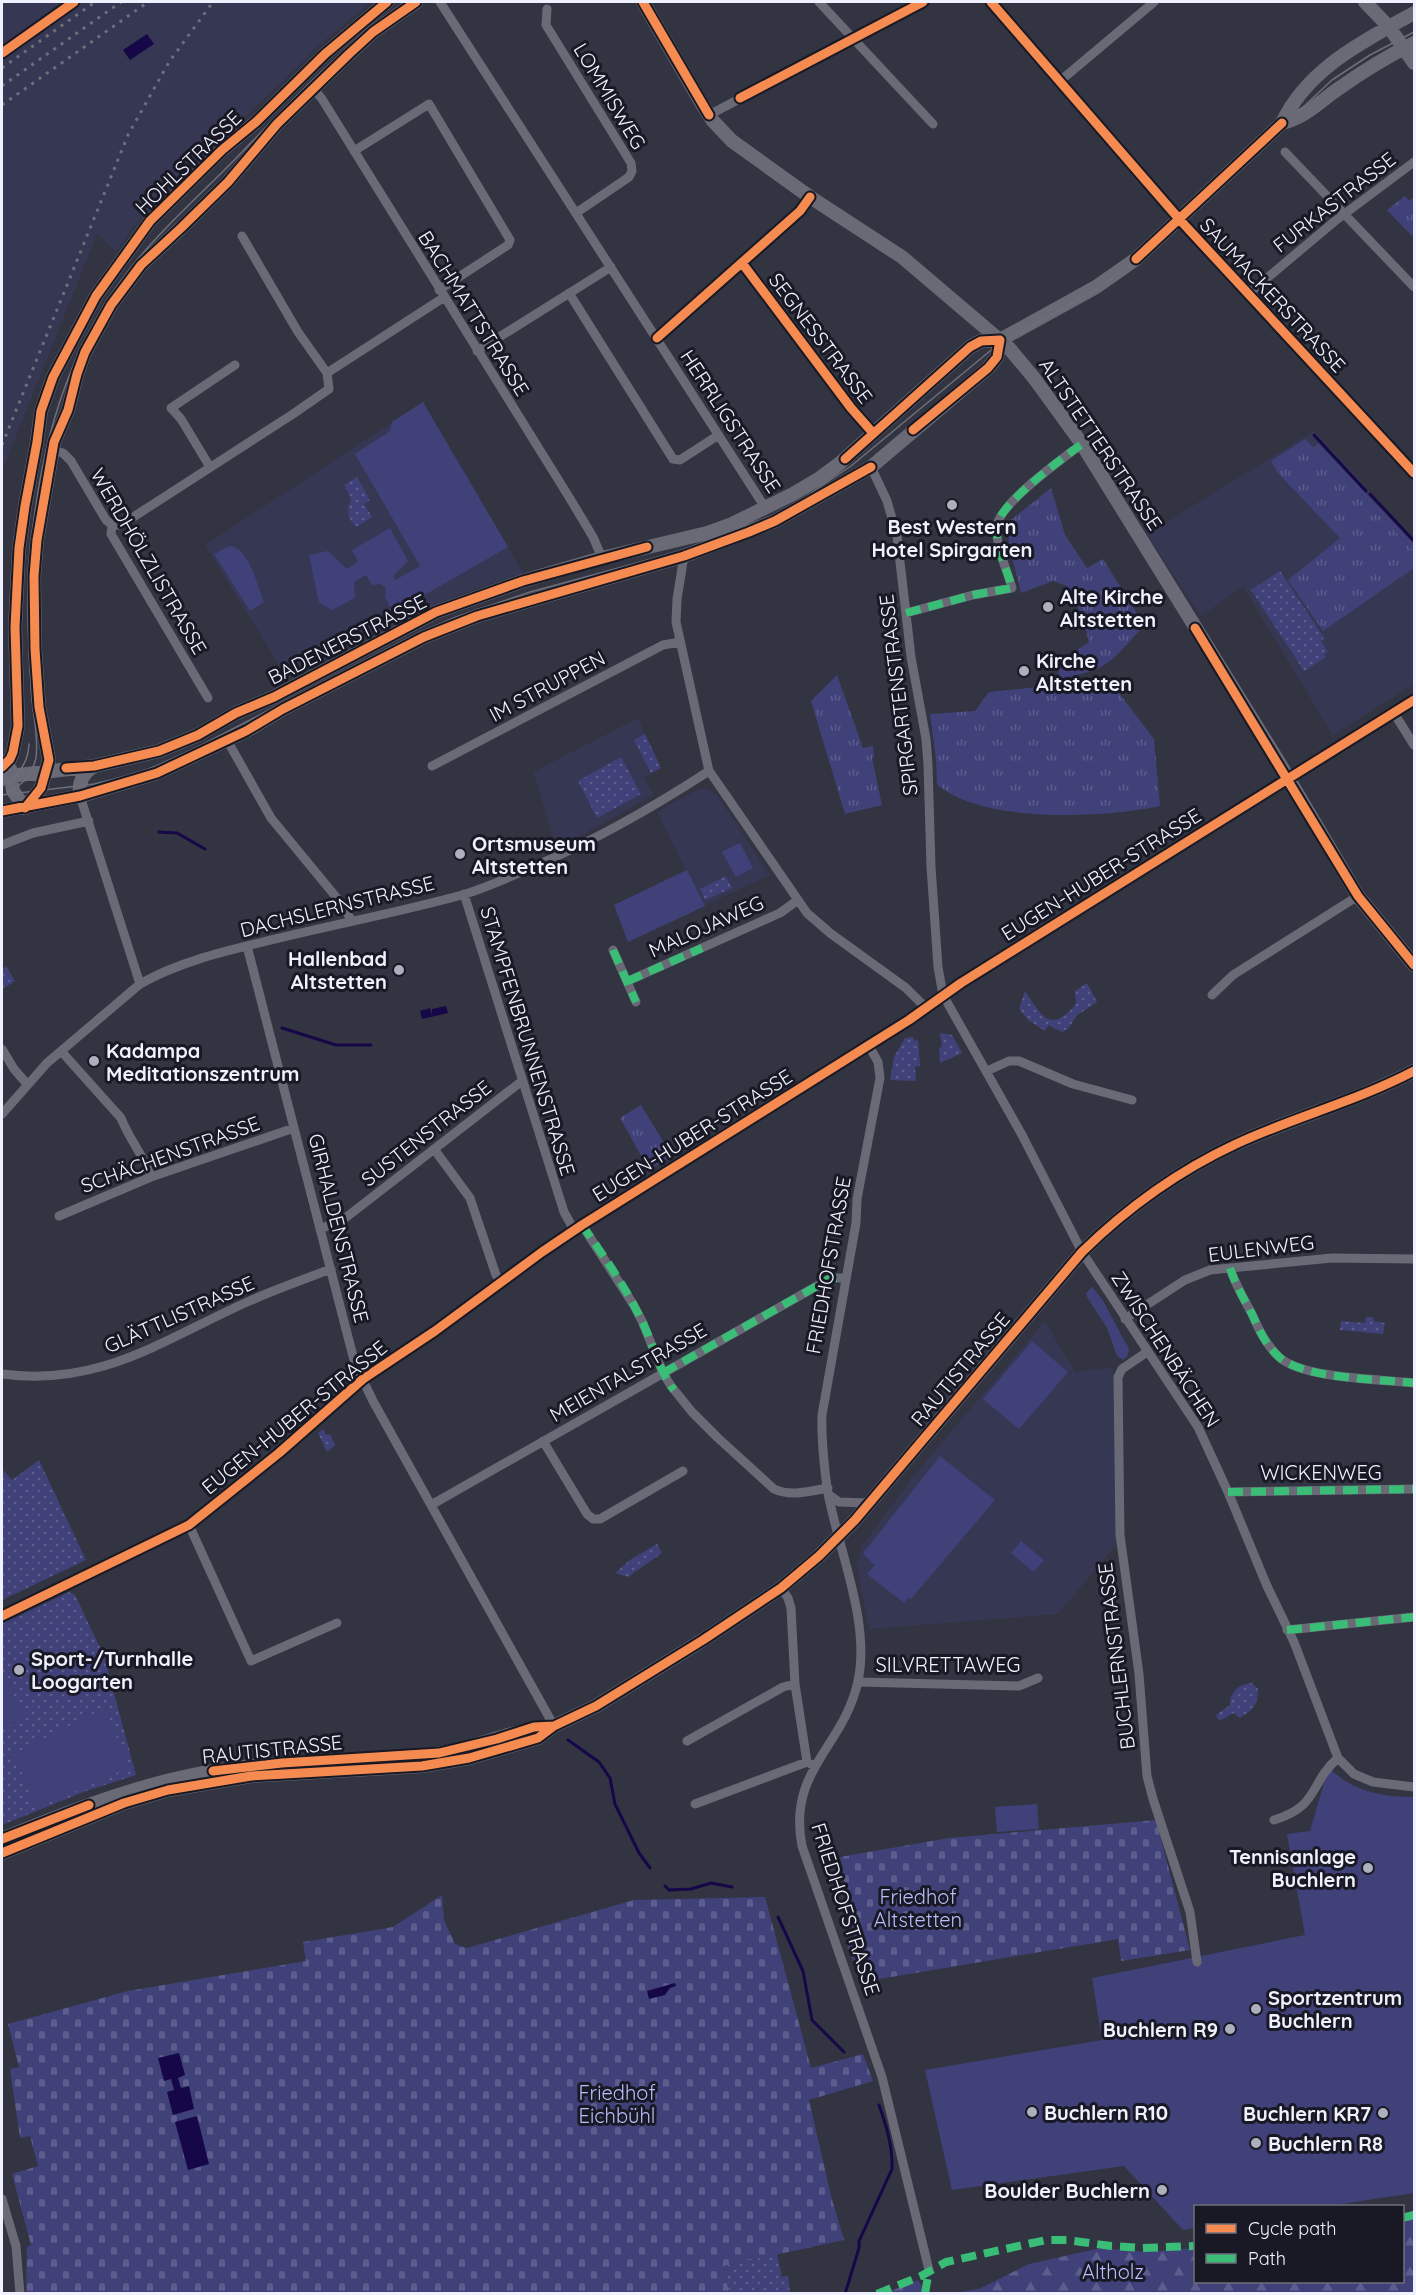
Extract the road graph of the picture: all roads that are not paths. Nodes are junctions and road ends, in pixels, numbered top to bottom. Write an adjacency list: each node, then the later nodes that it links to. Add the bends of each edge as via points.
1 (74, 2): 16 (street)
2 (387, 2): 63 (street, HOHLSTRASSE, via 325,54 150,221 90,306 53,377 41,411 21,538 15,627 18,726)
3 (416, 2): 19 (street, HOHLSTRASSE, via 373,32)
4 (440, 2): 27 (street, HERRLIGSTRASSE)
5 (643, 2): 20 (street, ALTSTETTERSTRASSE)
6 (819, 2): 14 (street)
7 (923, 2): 14 (street)
8 (991, 2): 18 (street, SAUMACKERSTRASSE)
9 (1154, 2): 18 (street)
10 (1365, 2): 13 (street)
11 (547, 9): 27 (street, LOMMISWEG, via 546,26 631,163 628,177)
12 (1414, 13): 13 (street, BADENERSTRASSE)
13 (1389, 27): 15 (street); 21 (street, BADENERSTRASSE, via 1326,67 1291,103)
14 (853, 38): 20 (street); 22 (street)
15 (1409, 45): 17 (street); 21 (street, BADENERSTRASSE, via 1344,85 1305,115)
16 (2, 53)
17 (1414, 63)
18 (1060, 81): 29 (street, SAUMACKERSTRASSE)
19 (313, 88): 23 (street, BACHMATTSTRASSE); 45 (street, HOHLSTRASSE, via 228,182 147,258 126,284 82,358)
20 (709, 115): 26 (street, ALTSTETTERSTRASSE, via 732,141)
21 (1282, 123): 29 (street, BADENERSTRASSE)
22 (933, 124)
23 (354, 152): 35 (street, BACHMATTSTRASSE); 35 (street, via 429,104 510,240)
24 (1285, 152): 28 (street)
25 (1414, 162): 28 (street, FURKASTRASSE)
26 (810, 197): 31 (street); 38 (street, ALTSTETTERSTRASSE, via 902,257)
27 (576, 213): 32 (street, HERRLIGSTRASSE)
28 (1344, 214): 33 (street); 36 (street, FURKASTRASSE)
29 (1180, 220): 36 (street, SAUMACKERSTRASSE); 38 (street, BADENERSTRASSE, via 1105,281)
30 (242, 236): 41 (street, via 298,332)
31 (742, 263): 37 (street); 42 (street, SEGNESSTRASSE)
32 (611, 267): 34 (street); 37 (street, HERRLIGSTRASSE)
33 (1414, 287)
34 (569, 293): 39 (street); 43 (street, via 673,459 680,460)
35 (441, 294): 39 (street, BACHMATTSTRASSE); 41 (street)
36 (1248, 294): 48 (street, SAUMACKERSTRASSE)
37 (657, 338): 43 (street, HERRLIGSTRASSE)
38 (1000, 340): 42 (street, BADENERSTRASSE, via 981,341 970,347); 44 (street, ALTSTETTERSTRASSE, via 1029,371); 47 (street, BADENERSTRASSE, via 997,357 988,368)
39 (477, 351): 53 (street, BACHMATTSTRASSE, via 593,537)
40 (235, 365): 46 (street, via 171,408)
41 (327, 373): 46 (street, via 330,383 326,392)
42 (873, 433): 49 (street, BADENERSTRASSE, via 820,478)
43 (717, 436): 49 (street, HERRLIGSTRASSE)
44 (1082, 444): 54 (street, via 1012,501 999,517 997,537 1012,588); 66 (street, ALTSTETTERSTRASSE)
45 (52, 450): 50 (street, WERDHÖLZLISTRASSE, via 71,461); 64 (street, HOHLSTRASSE, via 37,540 33,604)
46 (210, 467): 50 (street, via 121,525)
47 (871, 467): 52 (street, BADENERSTRASSE, via 775,520); 54 (street, SPIRGARTENSTRASSE, via 894,521)
48 (1414, 473)
49 (766, 509): 51 (street, BADENERSTRASSE, via 707,533)
50 (112, 525): 56 (street, WERDHÖLZLISTRASSE, via 111,534)
51 (682, 538): 52 (street); 53 (street, BADENERSTRASSE)
52 (684, 556): 55 (street, via 677,599); 59 (street, BADENERSTRASSE, via 477,616 424,637)
53 (602, 558): 61 (street, BADENERSTRASSE, via 436,612 176,745)
54 (906, 612): 82 (street, SPIRGARTENSTRASSE, via 928,764 931,867)
55 (680, 642): 62 (street, IM STRUPPEN, via 663,645); 65 (street)
56 (208, 698)
57 (1414, 700): 58 (street, EUGEN-HUBER-STRASSE)
58 (1394, 713): 60 (street); 66 (street, EUGEN-HUBER-STRASSE)
59 (228, 740): 67 (street, BADENERSTRASSE, via 157,773); 75 (street, via 271,818)
60 (1414, 745)
61 (94, 766): 64 (street, BADENERSTRASSE); 67 (street, via 81,780)
62 (432, 766)
63 (6, 770): 64 (street, BADENERSTRASSE); 68 (street, via 13,791)
64 (47, 771): 68 (street, via 41,788)
65 (710, 771): 72 (street, DACHSLERNSTRASSE, via 563,855); 74 (street)
66 (1288, 779): 73 (street, ALTSTETTERSTRASSE); 82 (street, EUGEN-HUBER-STRASSE)
67 (81, 796): 68 (street, BADENERSTRASSE); 70 (street)
68 (25, 807): 69 (street, BADENERSTRASSE)
69 (2, 811)
70 (89, 821): 71 (street, via 33,833); 80 (street)
71 (2, 845)
72 (464, 894): 75 (street, DACHSLERNSTRASSE); 90 (street, STAMPFENBRUNNENSTRASSE)
73 (1358, 896): 78 (street, ALTSTETTERSTRASSE); 81 (street, via 1233,975)
74 (798, 900): 79 (street, MALOJAWEG, via 780,913); 84 (street, via 821,926 906,988)
75 (352, 921): 76 (street, DACHSLERNSTRASSE)
76 (247, 946): 80 (street, DACHSLERNSTRASSE, via 184,963); 94 (street, GIRHALDENSTRASSE)
77 (613, 950): 79 (street)
78 (1414, 965)
79 (628, 981): 83 (street)
80 (140, 984): 87 (street, DACHSLERNSTRASSE)
81 (1212, 995)
82 (943, 996): 84 (street, EUGEN-HUBER-STRASSE); 88 (street, ZWISCHENBÄCHEN)
83 (636, 1002)
84 (926, 1008): 85 (street, EUGEN-HUBER-STRASSE)
85 (869, 1046): 98 (street, EUGEN-HUBER-STRASSE); 104 (street, FRIEDHOFSTRASSE, via 878,1062 880,1078)
86 (2, 1049): 91 (street)
87 (61, 1051): 91 (street, DACHSLERNSTRASSE); 96 (street, via 121,1118)
88 (987, 1071): 92 (street, via 1019,1061 1073,1084); 100 (street, ZWISCHENBÄCHEN)
89 (1414, 1071): 100 (street, RAUTISTRASSE, via 1236,1144 1191,1167 1150,1193)
90 (522, 1081): 95 (street, SUSTENSTRASSE); 98 (street, STAMPFENBRUNNENSTRASSE, via 564,1212)
91 (27, 1084): 93 (street, DACHSLERNSTRASSE)
92 (1132, 1100)
93 (2, 1114)
94 (294, 1128): 96 (street, SCHÄCHENSTRASSE); 99 (street, GIRHALDENSTRASSE)
95 (434, 1149): 99 (street, SUSTENSTRASSE, via 344,1219); 105 (street, via 470,1198)
96 (152, 1177): 97 (street, SCHÄCHENSTRASSE)
97 (59, 1216)
98 (578, 1228): 105 (street, EUGEN-HUBER-STRASSE); 108 (street, STAMPFENBRUNNENSTRASSE, via 622,1285)
99 (320, 1229): 103 (street, GIRHALDENSTRASSE)
100 (1082, 1252): 106 (street, ZWISCHENBÄCHEN); 117 (street, RAUTISTRASSE)
101 (1414, 1259): 102 (street, EULENWEG, via 1332,1258)
102 (1230, 1268): 106 (street, EULENWEG, via 1210,1270 1185,1280); 111 (street, via 1264,1339 1281,1359 1313,1373)
103 (331, 1269): 109 (street, GLÄTTLISTRASSE, via 246,1303 120,1362 74,1374); 110 (street, GIRHALDENSTRASSE)
104 (844, 1278): 108 (street, MEIENTALSTRASSE, via 831,1278); 115 (street, FRIEDHOFSTRASSE, via 822,1415)
105 (501, 1282): 110 (street, EUGEN-HUBER-STRASSE)
106 (1125, 1319): 107 (street, ZWISCHENBÄCHEN)
107 (1147, 1352): 116 (street, ZWISCHENBÄCHEN, via 1190,1412); 138 (street, BUCHLERNSTRASSE, via 1122,1369 1117,1383 1120,1535 1148,1776 1190,1912)
108 (663, 1373): 112 (street, MEIENTALSTRASSE); 115 (street, STAMPFENBRUNNENSTRASSE, via 692,1412 774,1489 783,1493)
109 (2, 1374)
110 (363, 1379): 118 (street, GIRHALDENSTRASSE); 119 (street, EUGEN-HUBER-STRASSE)
111 (1414, 1383)
112 (543, 1441): 113 (street, via 593,1519 600,1519); 118 (street, MEIENTALSTRASSE)
113 (683, 1471)
114 (1414, 1489): 116 (street, WICKENWEG)
115 (828, 1491): 117 (street, via 839,1502); 120 (street, FRIEDHOFSTRASSE)
116 (1228, 1492): 125 (street, ZWISCHENBÄCHEN)
117 (869, 1503): 120 (street, RAUTISTRASSE)
118 (431, 1505): 129 (street, GIRHALDENSTRASSE)
119 (189, 1525): 122 (street, EUGEN-HUBER-STRASSE); 124 (street, via 251,1661)
120 (839, 1537): 121 (street, RAUTISTRASSE); 127 (street, FRIEDHOFSTRASSE, via 861,1643)
121 (781, 1588): 128 (street, via 791,1608); 129 (street, RAUTISTRASSE, via 606,1700)
122 (2, 1616)
123 (1414, 1617): 125 (street)
124 (337, 1623)
125 (1287, 1630): 131 (street, ZWISCHENBÄCHEN)
126 (1038, 1678): 127 (street, SILVRETTAWEG, via 1019,1686)
127 (858, 1682): 132 (street, FRIEDHOFSTRASSE, via 838,1729)
128 (795, 1684): 130 (street); 132 (street)
129 (554, 1726): 136 (street, RAUTISTRASSE, via 534,1727 439,1754 282,1763 179,1778 117,1795); 137 (street, RAUTISTRASSE, via 538,1738 469,1758 422,1766 251,1776 168,1790 106,1809)
130 (687, 1741)
131 (1338, 1758): 133 (street, via 1354,1774 1373,1782); 135 (street, via 1307,1803)
132 (811, 1764): 134 (street); 140 (street, FRIEDHOFSTRASSE, via 799,1807 802,1846 882,2077)
133 (1414, 1787)
134 (695, 1804)
135 (1274, 1820)
136 (2, 1839)
137 (2, 1853)
138 (1197, 1962)
139 (2, 2199): 141 (street, via 16,2246)
140 (929, 2270)
141 (20, 2294)

